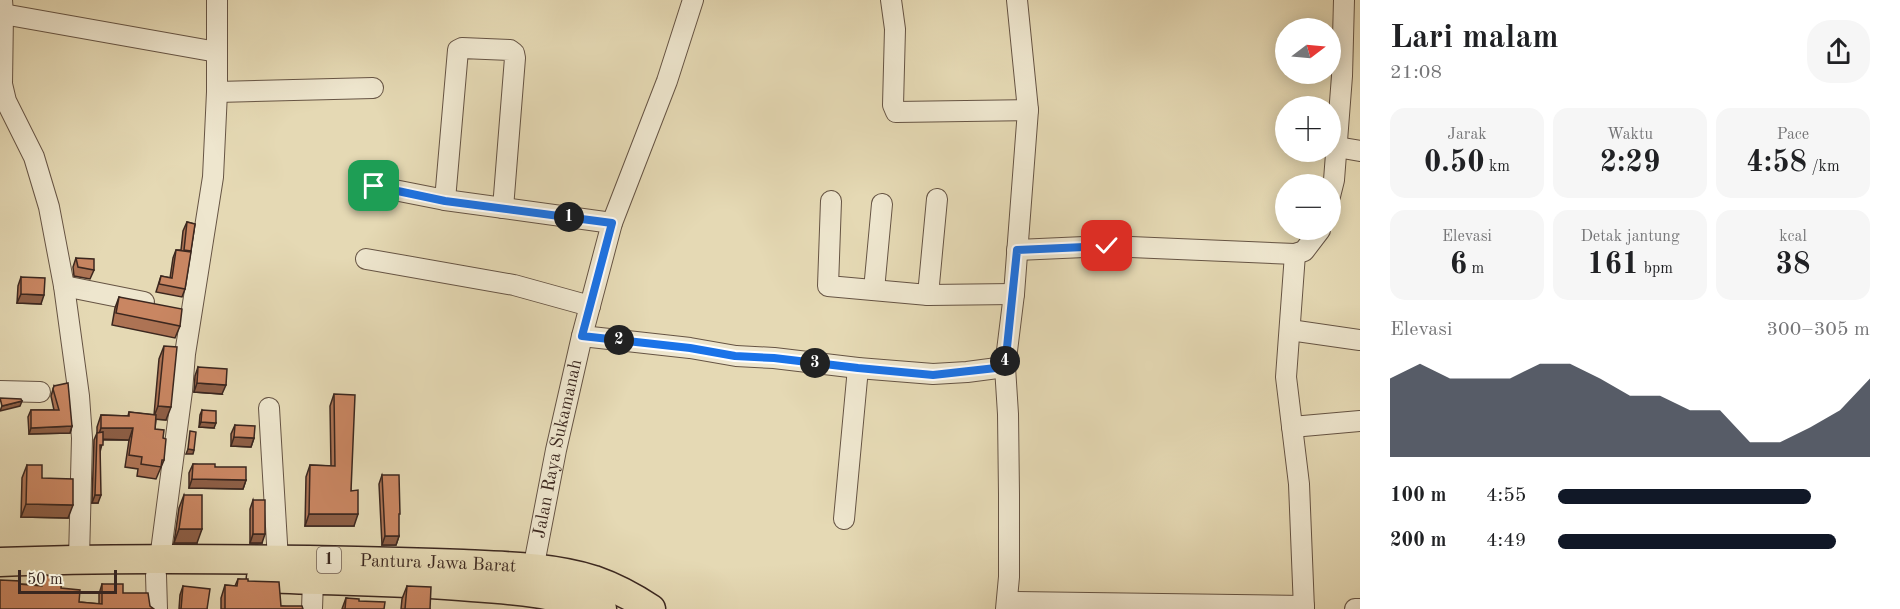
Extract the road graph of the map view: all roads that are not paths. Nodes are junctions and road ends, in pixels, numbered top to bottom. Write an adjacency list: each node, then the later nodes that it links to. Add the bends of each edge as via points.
1 (217, 0): 7 (street)
2 (693, 0): 21 (street, Jalan Raya Sukamanah, via 667,81)
3 (891, 0): 11 (street, via 896,112)
4 (1017, 0): 11 (street)
5 (1344, 0): 8 (street)
6 (2, 7): 7 (street); 26 (street, via 2,84 6,101 34,157 49,207)
7 (217, 52): 10 (street)
8 (1351, 77): 12 (street)
9 (373, 88): 10 (street)
10 (217, 92): 31 (street, via 213,177)
11 (1028, 110): 23 (street)
12 (1341, 127)
13 (1341, 148): 14 (street)
14 (1360, 151)
15 (374, 186): 17 (street)
16 (937, 199): 29 (street)
17 (445, 201): 20 (street); 20 (street, via 458,50 510,50 515,58)
18 (831, 201): 27 (street, via 828,286)
19 (882, 204): 27 (street)
20 (503, 208): 21 (street)
21 (612, 223): 30 (street, Jalan Raya Sukamanah)
22 (1312, 240): 24 (street, via 1304,251)
23 (1017, 250): 24 (street, via 1107,246); 28 (street)
24 (1295, 254): 32 (street)
25 (366, 259): 30 (street, via 514,285)
26 (64, 286): 31 (street); 43 (street, via 82,438)
27 (874, 290): 29 (street)
28 (1014, 294): 29 (street); 35 (street)
29 (928, 295)
30 (590, 306): 33 (street, Jalan Raya Sukamanah)
31 (193, 312): 46 (street)
32 (1290, 330): 34 (street); 41 (street, via 1287,377)
33 (582, 336): 36 (street); 49 (street, Jalan Raya Sukamanah)
34 (1360, 340)
35 (1005, 367): 36 (street, via 933,375); 50 (street)
36 (858, 368): 42 (street)
37 (0, 391): 38 (street)
38 (40, 392)
39 (269, 408): 44 (street)
40 (1360, 421): 41 (street)
41 (1292, 427): 51 (street, via 1299,484)
42 (844, 519)
43 (79, 559): 45 (highway, Pantura Jawa Barat / 1); 46 (highway, Pantura Jawa Barat / 1)
44 (278, 560): 46 (highway, Pantura Jawa Barat / 1); 49 (highway, Pantura Jawa Barat / 1, via 400,561)
45 (0, 562)
46 (158, 567): 47 (highway, 1); 48 (highway, 1); 52 (street)
47 (0, 576)
48 (313, 580): 49 (highway, 1); 53 (street)
49 (531, 580): 54 (highway, 1, via 559,596); 55 (highway, Pantura Jawa Barat / 1, via 567,574 594,580)
50 (1007, 605): 51 (street)
51 (1304, 608)
52 (157, 609)
53 (312, 609)
54 (602, 609)
55 (651, 609)
56 (1355, 609): 57 (street)
57 (1360, 609)

